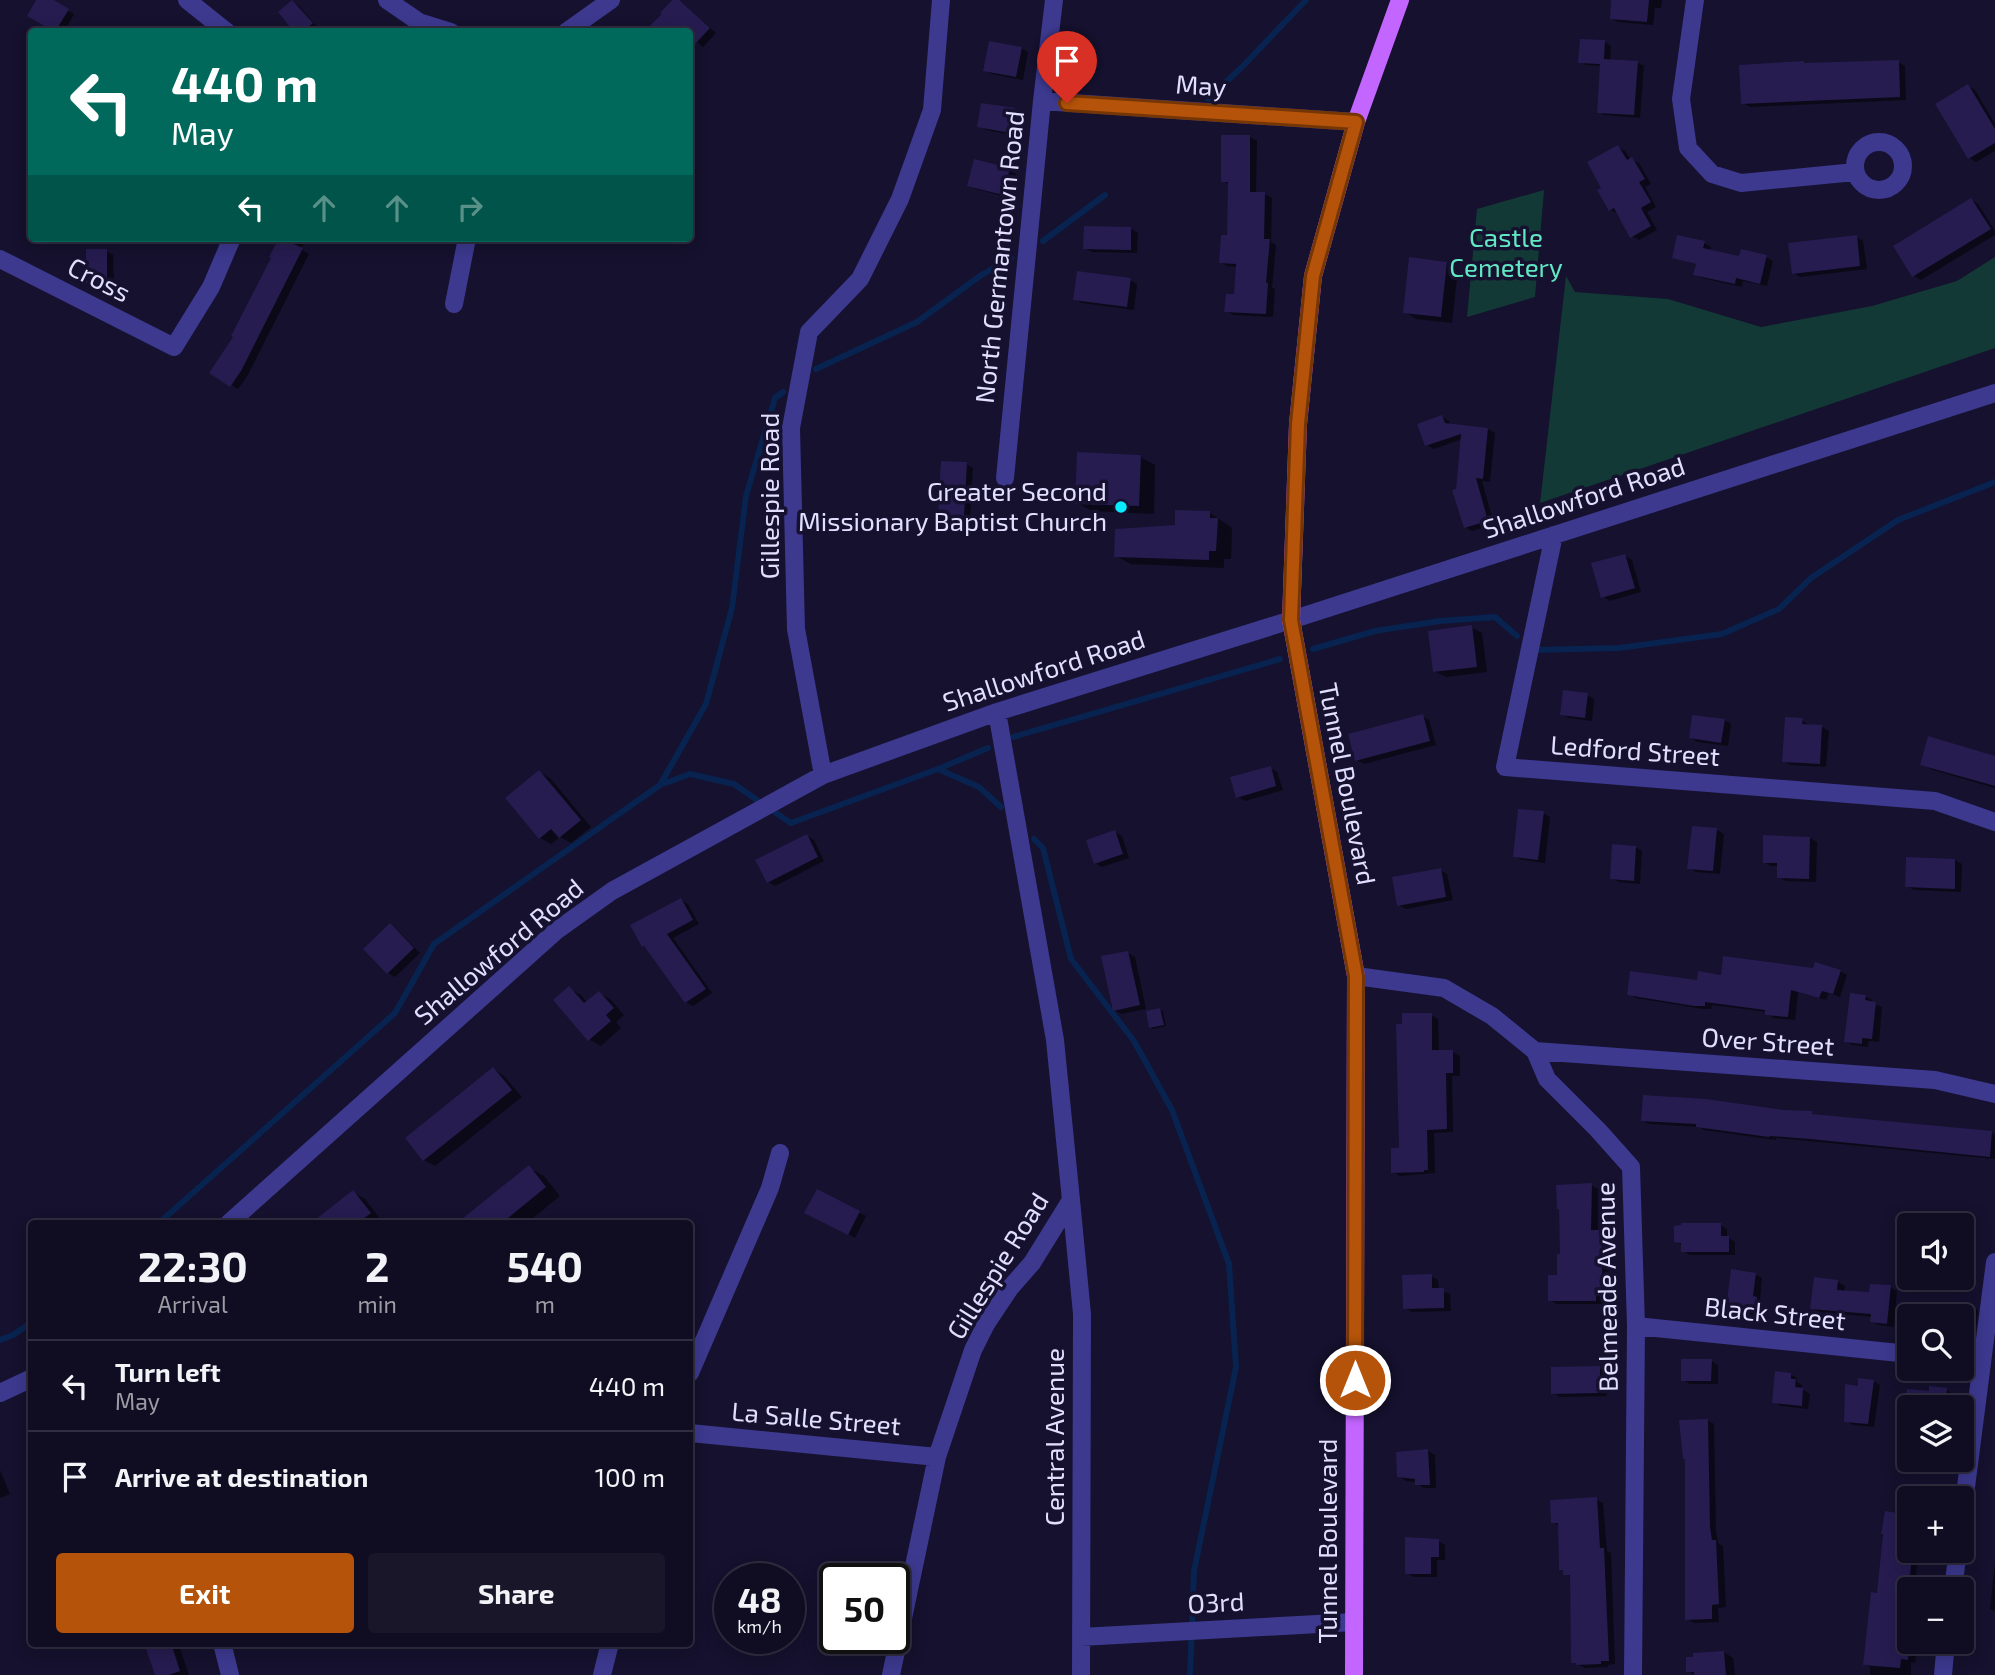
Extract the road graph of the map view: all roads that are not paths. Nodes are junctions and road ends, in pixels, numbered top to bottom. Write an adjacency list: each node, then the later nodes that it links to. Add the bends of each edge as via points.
1 (187, 0): 8 (street)
2 (387, 0): 9 (street, via 419,22)
3 (611, 0): 10 (street)
4 (940, 0): 23 (street, Gillespie Road, via 932,110 900,199 860,279 809,332 791,428 796,629)
5 (1054, 0): 11 (street, North Germantown Road)
6 (1400, 0): 12 (main road, Tunnel Boulevard)
7 (1695, 0): 13 (street, via 1681,99 1688,148 1712,174 1741,183)
8 (222, 28)
9 (438, 28)
10 (572, 28)
11 (1042, 101): 12 (street, May); 19 (street, North Germantown Road)
12 (1356, 122): 21 (main road, Tunnel Boulevard, via 1313,276 1298,424)
13 (1855, 172)
14 (230, 242): 16 (street, Cross, via 211,287 174,347)
15 (466, 242): 17 (street)
16 (0, 259)
17 (454, 304)
18 (1995, 393): 20 (street, Shallowford Road)
19 (1005, 478)
20 (1554, 535): 21 (street, Shallowford Road); 24 (street, Ledford Street, via 1505,767 1935,800)
21 (1291, 620): 22 (street, Shallowford Road); 25 (main road, Tunnel Boulevard)
22 (997, 712): 23 (street, Shallowford Road); 29 (street, Gillespie Road, via 1055,1040)
23 (822, 775): 30 (street, Shallowford Road, via 612,891 556,931)
24 (1995, 822)
25 (1356, 976): 26 (street, Belmeade Avenue, via 1444,988 1492,1016); 42 (main road, Tunnel Boulevard)
26 (1535, 1051): 27 (street, Over Street, via 1935,1080); 32 (street, Belmeade Avenue, via 1547,1079 1631,1167)
27 (1995, 1094)
28 (780, 1153): 36 (street, via 770,1188)
29 (1071, 1200): 40 (street, Gillespie Road, via 977,1341); 43 (street, Central Avenue, via 1082,1314)
30 (232, 1220)
31 (1995, 1262): 35 (street)
32 (1636, 1326): 33 (street, Black Street); 52 (street, Belmeade Avenue)
33 (1897, 1353)
34 (1974, 1360): 35 (street)
35 (1981, 1361): 41 (street)
36 (693, 1366)
37 (28, 1380): 38 (street)
38 (0, 1393)
39 (693, 1433): 40 (street, La Salle Street)
40 (937, 1457): 49 (street, Gillespie Road)
41 (1966, 1486)
42 (1354, 1622): 43 (street, O3rd); 51 (main road, Tunnel Boulevard)
43 (1081, 1637): 50 (street, Central Avenue)
44 (223, 1647): 47 (street)
45 (609, 1647): 48 (street)
46 (1945, 1654): 53 (street)
47 (230, 1675)
48 (602, 1675)
49 (891, 1675)
50 (1080, 1675)
51 (1354, 1675)
52 (1633, 1675)
53 (1943, 1675)

